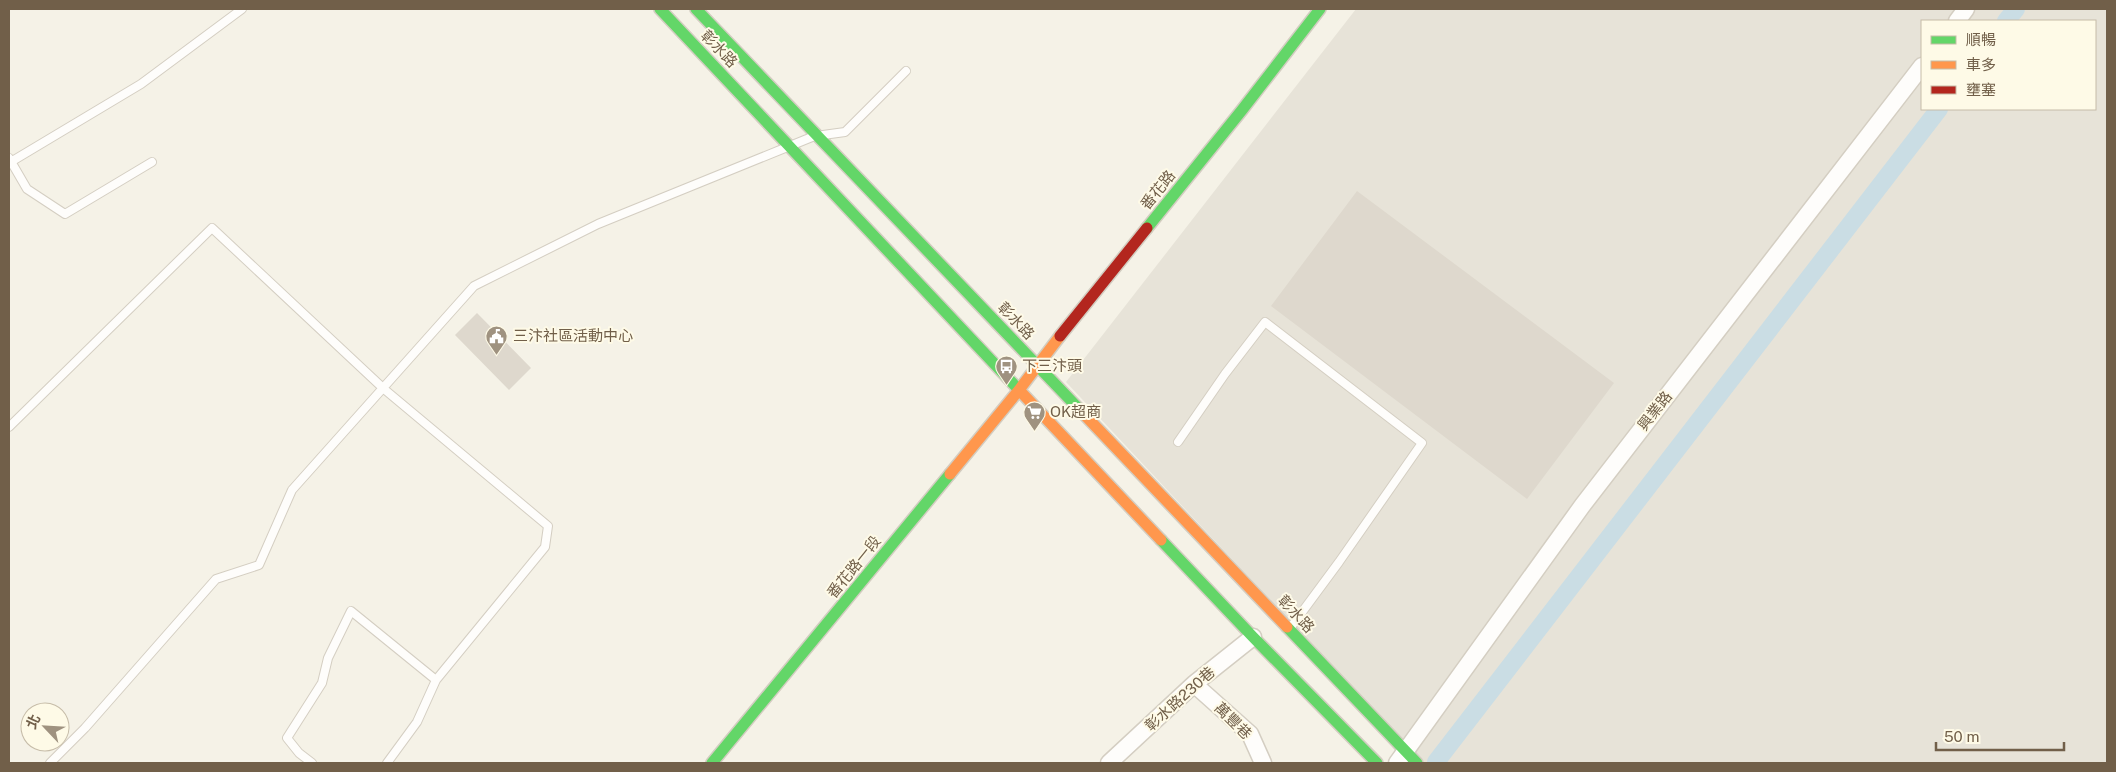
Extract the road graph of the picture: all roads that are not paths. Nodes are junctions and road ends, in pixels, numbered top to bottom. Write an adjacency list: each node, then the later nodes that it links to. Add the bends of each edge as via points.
1 (242, 9): 11 (lane, via 141,84)
2 (660, 9): 10 (main road, 彰水路)
3 (696, 9): 9 (main road, 彰水路)
4 (1320, 9): 13 (main road, 番花路)
5 (1966, 9): 6 (street)
6 (1958, 20)
7 (1921, 67): 22 (street, 興業路, via 1582,506)
8 (906, 71): 9 (lane, via 845,132)
9 (817, 136): 10 (lane); 13 (main road, 彰水路)
10 (789, 145): 14 (lane, via 598,224 474,286); 15 (main road, 彰水路)
11 (10, 160): 12 (lane, via 27,189 65,214)
12 (152, 162)
13 (1037, 364): 15 (main road, 番花路); 18 (main road, 彰水路)
14 (384, 389): 16 (lane, via 212,228); 20 (lane, via 548,526 545,547); 23 (lane, via 292,490 259,565 216,579 86,728)
15 (1020, 390): 19 (main road, 彰水路); 26 (main road, 番花路一段)
16 (9, 427)
17 (1178, 442): 18 (lane, via 1265,322 1422,443)
18 (1289, 628): 22 (main road, 彰水路)
19 (1253, 637): 21 (street, 彰水路230巷); 29 (main road, 彰水路)
20 (436, 680): 24 (lane, via 351,611 328,658 322,683 287,738); 25 (lane, via 417,722)
21 (1194, 684): 27 (street, 彰水路230巷); 28 (street, 萬豐巷, via 1250,734)
22 (1406, 759)
23 (50, 763)
24 (312, 763)
25 (387, 763)
26 (712, 763)
27 (1109, 763)
28 (1263, 763)
29 (1376, 763)

